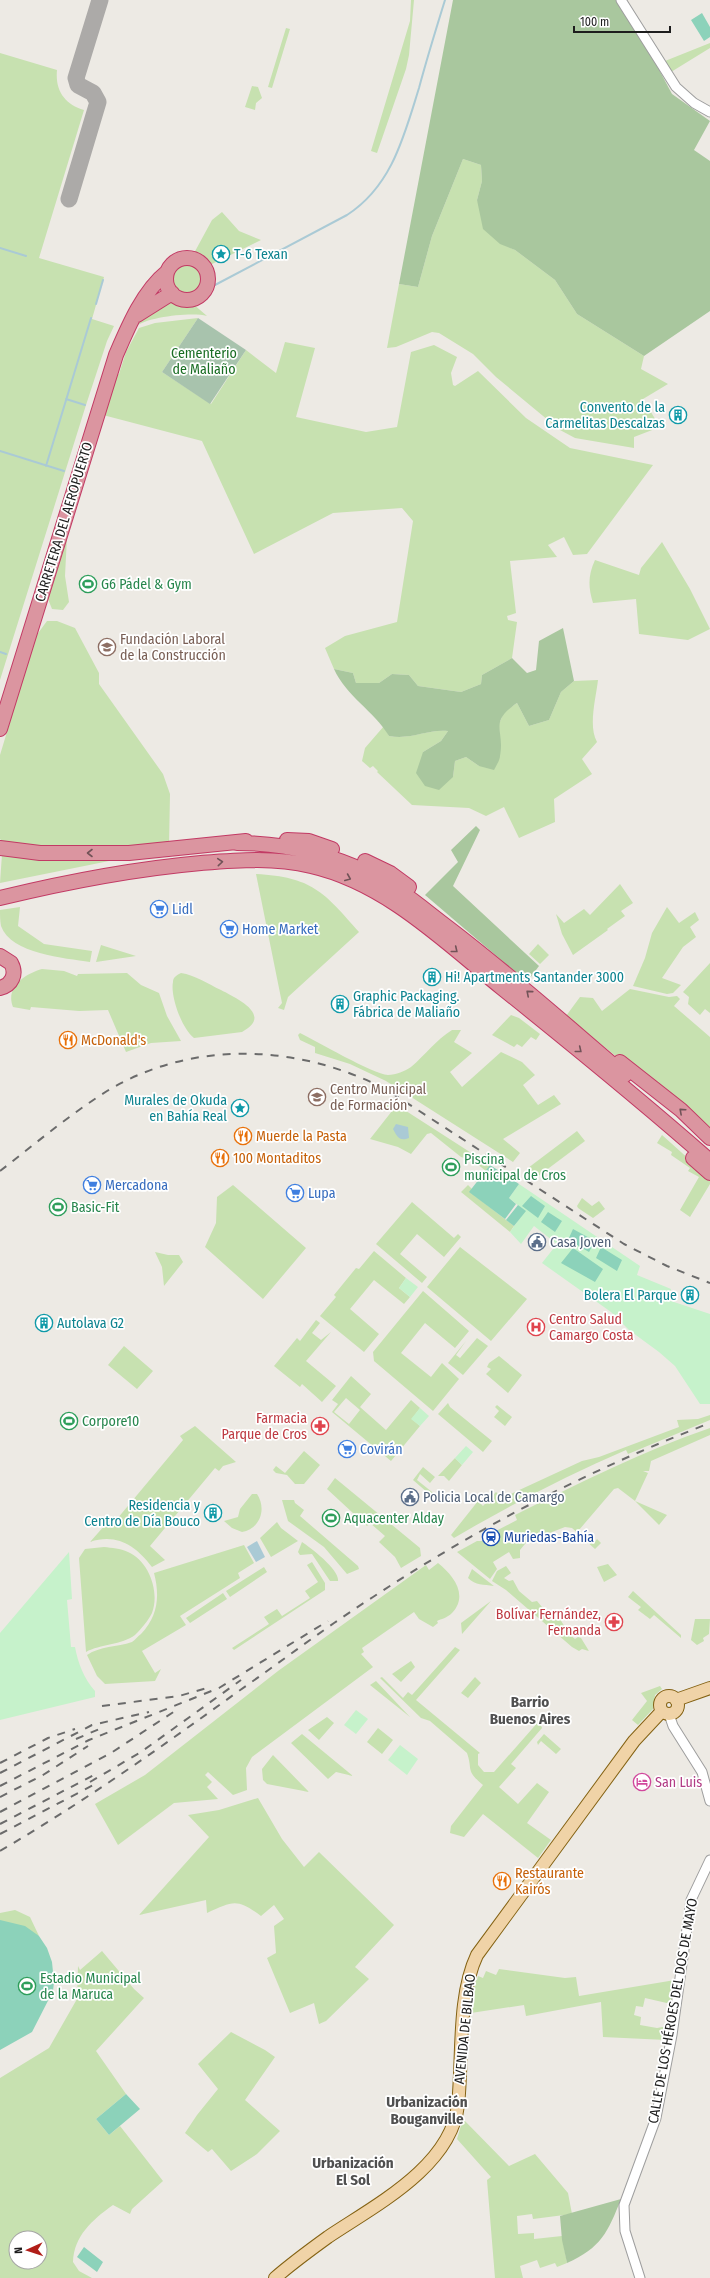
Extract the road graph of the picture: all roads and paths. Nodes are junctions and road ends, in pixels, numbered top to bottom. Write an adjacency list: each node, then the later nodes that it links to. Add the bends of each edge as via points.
1 (621, 0): 2 (street, via 676,87 694,103)
2 (710, 112)
3 (167, 272): 4 (highway, via 166,283); 4 (highway, via 179,260 191,259 201,264 207,274 206,287 198,296 187,300); 5 (highway, CARRETERA DEL AEROPUERTO, via 147,293)
4 (172, 293): 5 (highway)
5 (135, 316): 6 (highway, CARRETERA DEL AEROPUERTO, via 111,369)
6 (0, 729)
7 (236, 843): 8 (highway, one-way to 8, via 101,854 40,853); 9 (highway, via 271,844); 14 (highway, via 271,839 309,841 370,863 390,873 429,902)
8 (0, 848)
9 (288, 848): 11 (highway, via 236,848 175,855 100,867); 14 (highway, via 320,854 370,873 396,888)
10 (181, 865): 12 (highway, via 102,876); 13 (highway, via 166,871); 18 (highway, one-way to 18, via 246,859 273,860 313,866 364,885 429,930)
11 (0, 888)
12 (0, 898)
13 (0, 907)
14 (479, 950): 17 (highway, one-way to 14)
15 (1, 954): 16 (highway, via 11,963 14,973 9,983)
16 (0, 988)
17 (578, 1034): 19 (highway, one-way to 17, via 664,1096 599,1046); 20 (highway)
18 (597, 1064): 21 (highway); 22 (highway, via 629,1098)
19 (710, 1138)
20 (710, 1150)
21 (710, 1161)
22 (710, 1173)
23 (710, 1688): 25 (main road)
24 (710, 1695): 25 (main road)
25 (677, 1702): 26 (main road, AVENIDA DE BILBAO, via 670,1696 664,1698 660,1704)
26 (666, 1713): 27 (street, via 702,1772); 29 (main road, AVENIDA DE BILBAO, via 634,1741 477,1956 468,1978 458,2106 452,2127 440,2150 377,2207 328,2238)
27 (710, 1801)
28 (710, 1860): 30 (street, CALLE DE LOS HÉROES DEL DOS DE MAYO, via 691,1900 672,2035 656,2118 624,2206 624,2230)
29 (275, 2278)
30 (640, 2278)

